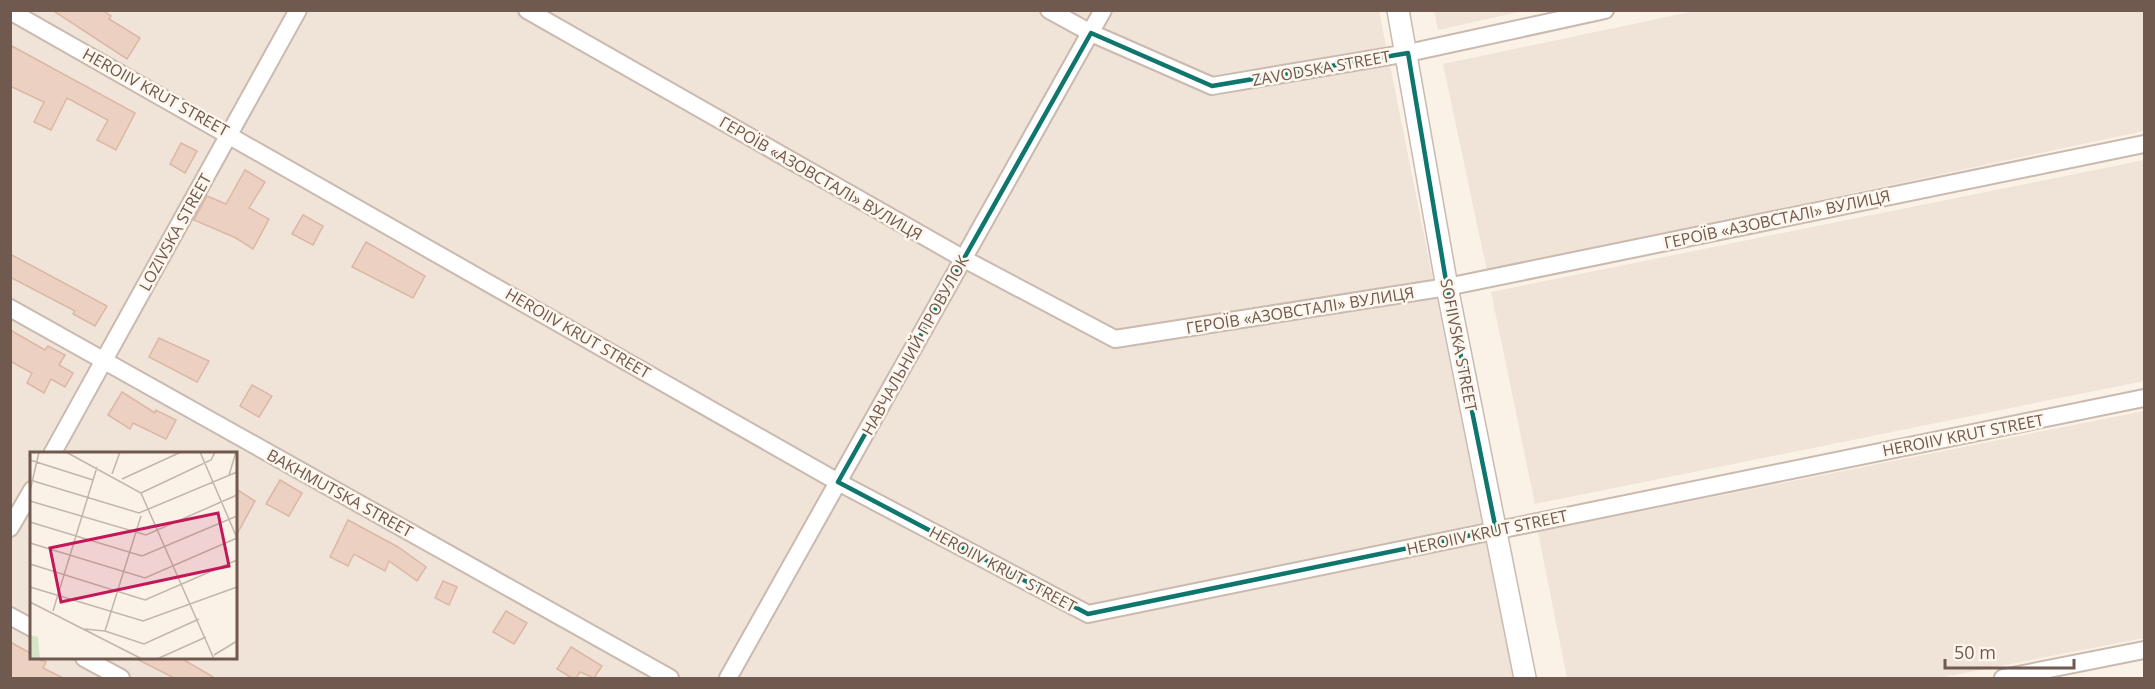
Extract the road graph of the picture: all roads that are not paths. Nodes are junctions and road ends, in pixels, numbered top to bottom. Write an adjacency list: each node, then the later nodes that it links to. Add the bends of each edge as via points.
1 (298, 10): 10 (street, LOZIVSKA STREET)
2 (527, 10): 12 (street, ГЕРОЇВ «АЗОВСТАЛІ» ВУЛИЦЯ)
3 (1049, 10): 8 (street, ZAVODSKA STREET)
4 (1103, 10): 8 (street, НАВЧАЛЬНИЙ ПРОВУЛОК)
5 (1398, 10): 9 (street, SOFIIVSKA STREET)
6 (1605, 10): 9 (street, ZAVODSKA STREET)
7 (10, 11): 10 (street, HEROIIV KRUT STREET)
8 (1090, 33): 9 (street, ZAVODSKA STREET, via 1212,86); 12 (street, НАВЧАЛЬНИЙ ПРОВУЛОК)
9 (1408, 53): 13 (street, SOFIIVSKA STREET)
10 (230, 133): 15 (street, LOZIVSKA STREET); 18 (street, HEROIIV KRUT STREET)
11 (2145, 144): 13 (street, ГЕРОЇВ «АЗОВСТАЛІ» ВУЛИЦЯ)
12 (964, 259): 13 (street, ГЕРОЇВ «АЗОВСТАЛІ» ВУЛИЦЯ, via 1115,339); 18 (street, НАВЧАЛЬНИЙ ПРОВУЛОК)
13 (1447, 287): 21 (street, SOFIIVSKA STREET)
14 (10, 308): 15 (street, BAKHMUTSKA STREET)
15 (104, 360): 17 (street, LOZIVSKA STREET); 27 (street, BAKHMUTSKA STREET)
16 (2145, 398): 21 (street, HEROIIV KRUT STREET)
17 (53, 452)
18 (838, 482): 21 (street, HEROIIV KRUT STREET, via 1088,614); 28 (street, НАВЧАЛЬНИЙ ПРОВУЛОК)
19 (30, 493): 20 (street)
20 (10, 528)
21 (1496, 530): 29 (street, SOFIIVSKA STREET)
22 (10, 616): 23 (street)
23 (30, 627)
24 (2145, 650): 30 (street)
25 (88, 659): 26 (street)
26 (121, 678)
27 (670, 678)
28 (728, 678)
29 (1525, 678)
30 (2003, 678)

